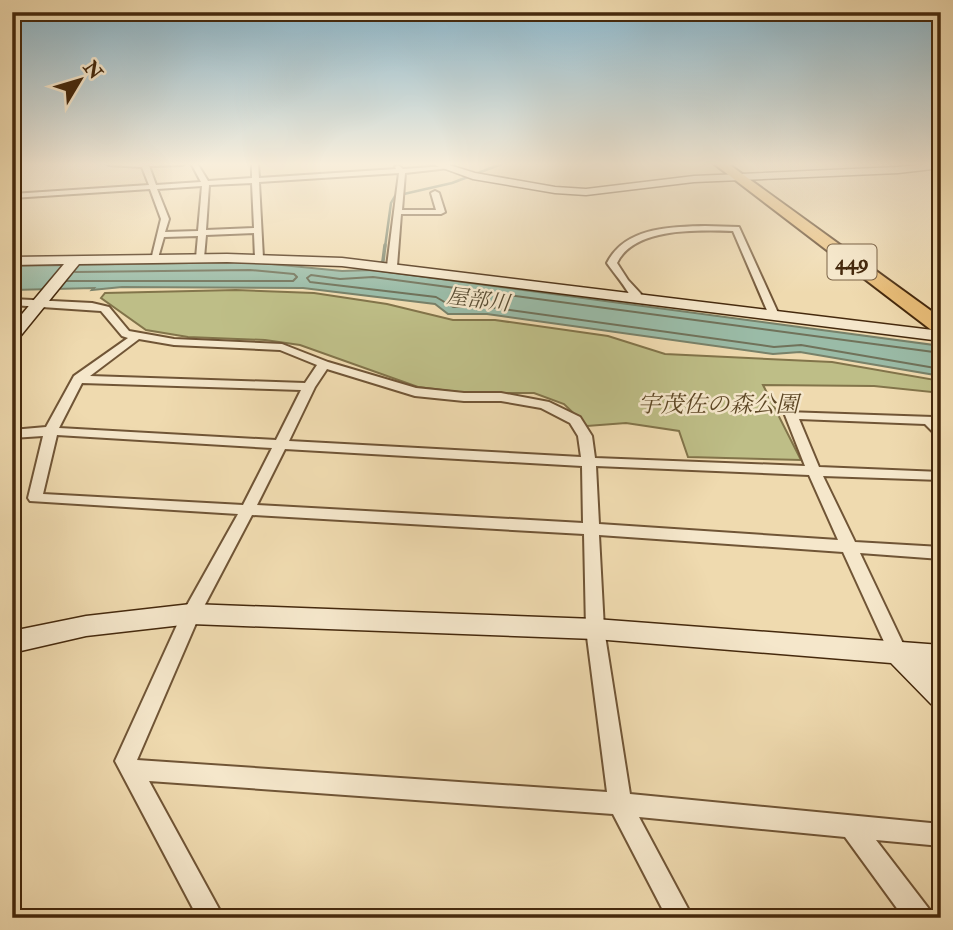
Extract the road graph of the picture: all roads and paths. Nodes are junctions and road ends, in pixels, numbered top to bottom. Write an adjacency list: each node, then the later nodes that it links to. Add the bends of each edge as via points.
1 (160, 206): 11 (street, via 165,219)
2 (204, 206): 10 (street)
3 (256, 206): 9 (street)
4 (400, 206): 8 (street)
5 (439, 206): 8 (street, via 441,212)
6 (784, 206): 23 (highway, 449)
7 (788, 206): 21 (highway, 449)
8 (400, 212): 17 (street)
9 (257, 230): 10 (street); 14 (street)
10 (201, 233): 11 (street); 13 (street)
11 (160, 235): 12 (street)
12 (153, 258): 13 (street); 16 (street)
13 (200, 258): 14 (street)
14 (259, 258): 17 (street)
15 (12, 261): 16 (street)
16 (74, 261): 18 (street)
17 (392, 266): 19 (street)
18 (43, 297): 20 (street); 24 (street); 25 (street, via 104,309 126,334)
19 (635, 298): 22 (street); 22 (street, via 612,263 620,247 686,229 736,229)
20 (12, 302)
21 (941, 314)
22 (774, 315): 26 (street)
23 (941, 328)
24 (12, 336)
25 (136, 336): 27 (street, via 282,347); 28 (street)
26 (941, 336)
27 (324, 364): 29 (street); 34 (street, via 415,392 501,397 545,405 575,420 585,436)
28 (78, 379): 29 (street); 30 (street)
29 (309, 387): 33 (street)
30 (51, 431): 32 (street); 33 (street); 37 (street, via 34,498)
31 (941, 432): 35 (street, via 928,420 791,415)
32 (12, 434)
33 (279, 443): 34 (street); 37 (street)
34 (589, 462): 35 (street); 38 (street)
35 (814, 471): 36 (street); 39 (street)
36 (941, 477)
37 (248, 509): 38 (street); 41 (street)
38 (592, 529): 39 (street); 42 (street)
39 (852, 548): 40 (street); 44 (street)
40 (941, 553)
41 (191, 614): 42 (street); 43 (street, via 86,626); 47 (street, via 127,761)
42 (595, 629): 44 (street); 48 (street)
43 (12, 642)
44 (898, 652): 45 (street); 46 (street)
45 (941, 656)
46 (941, 695)
47 (132, 770): 48 (street); 51 (street)
48 (620, 804): 49 (street); 52 (street)
49 (851, 827): 50 (street); 53 (street)
50 (941, 835)
51 (212, 918)
52 (681, 918)
53 (920, 918)

